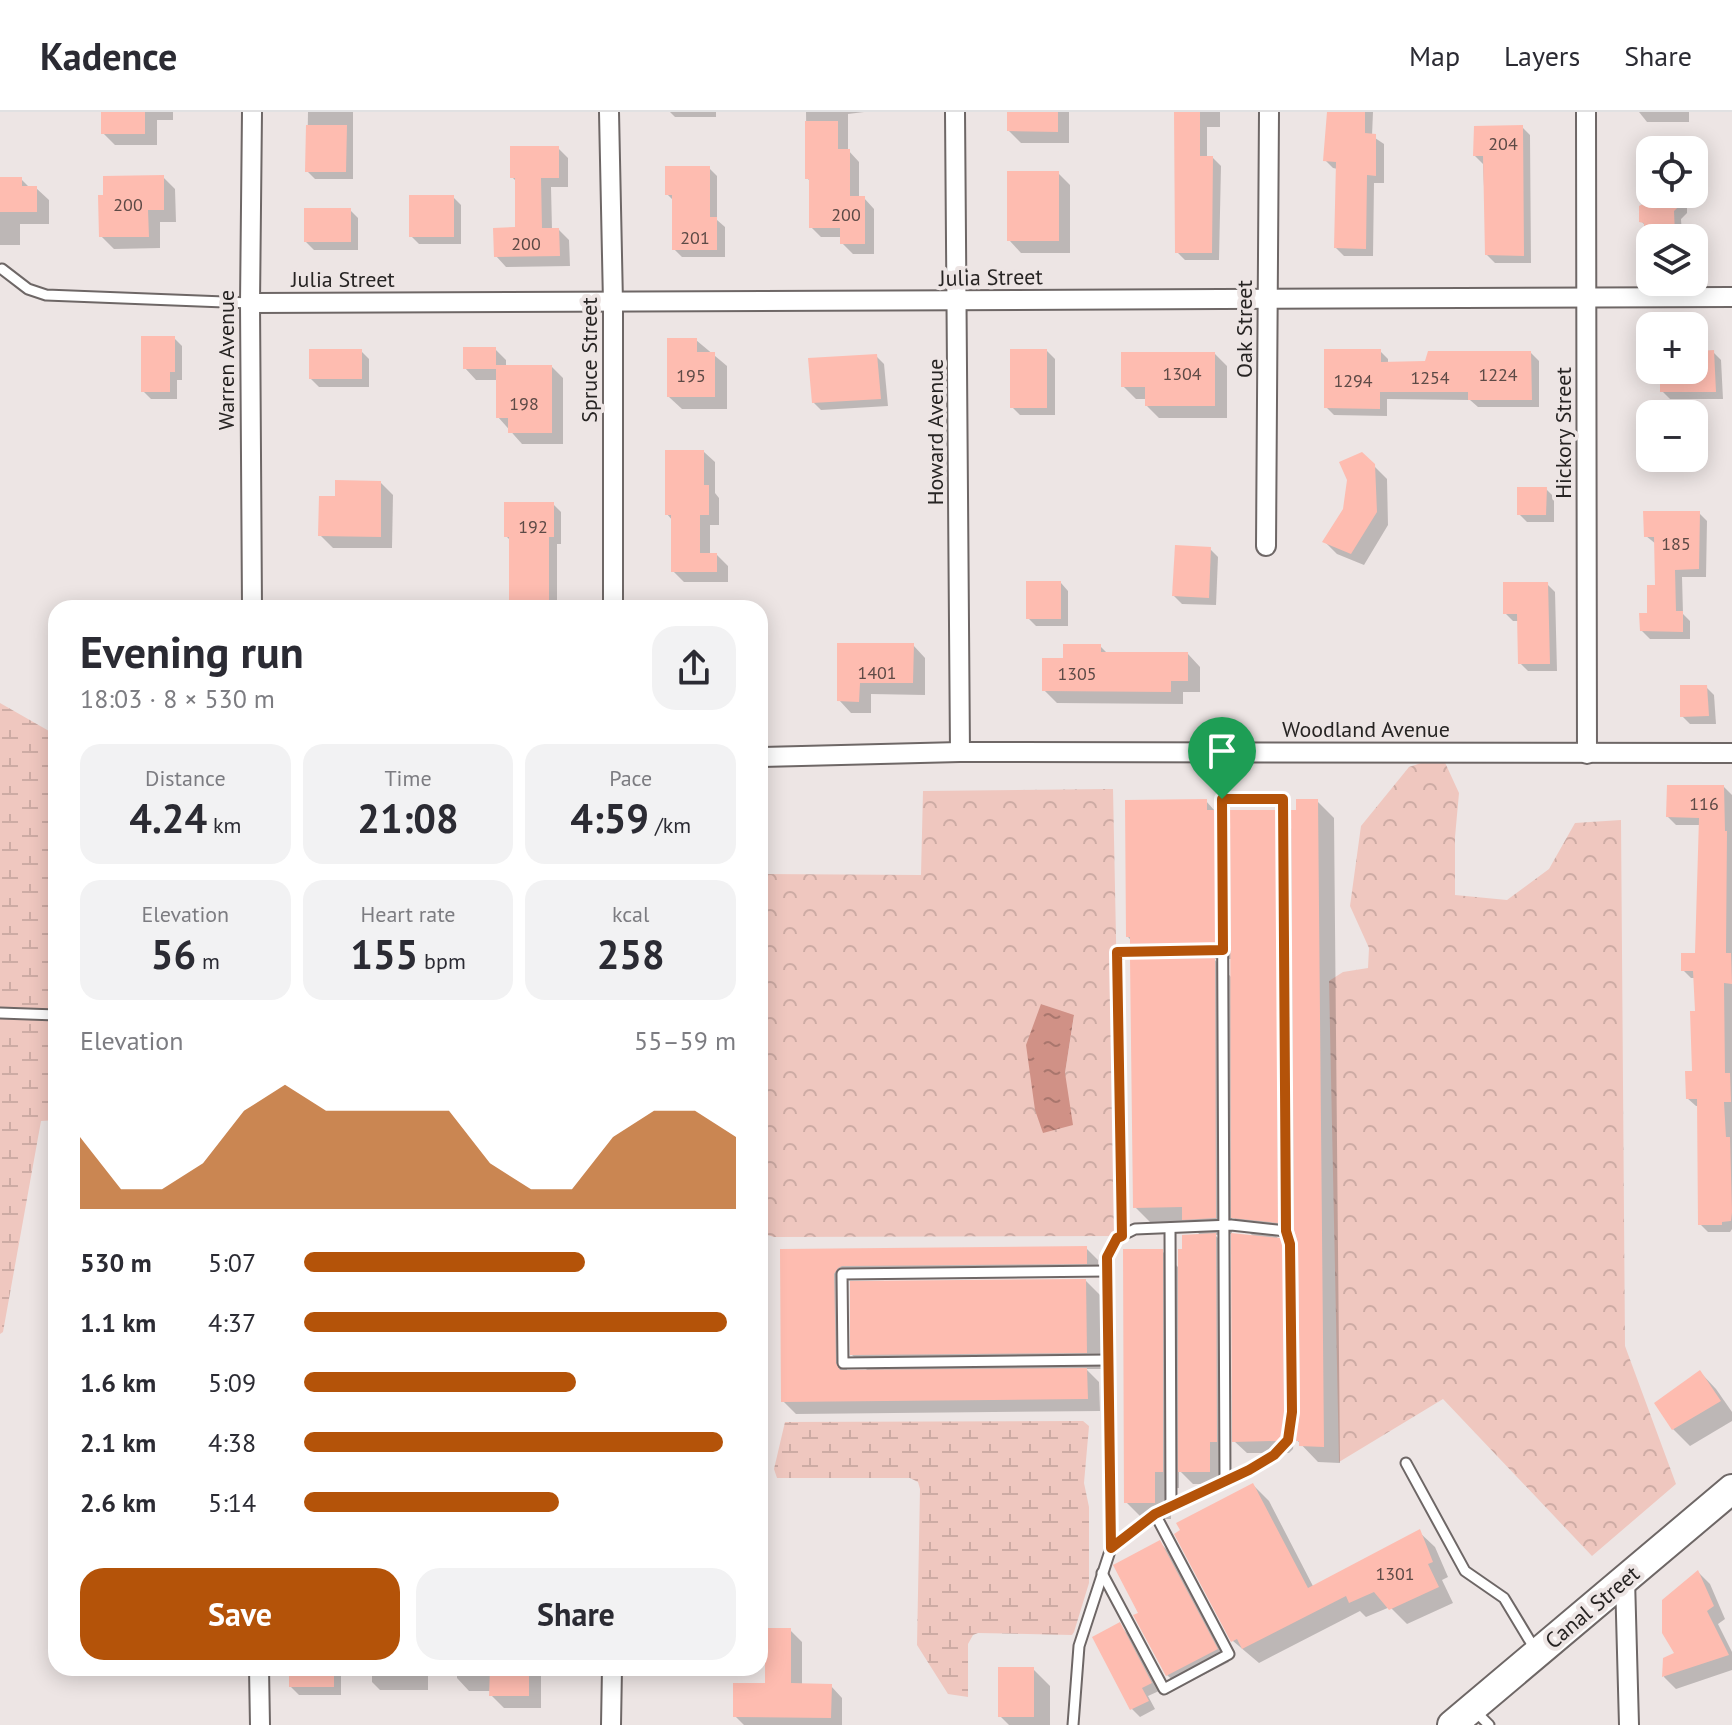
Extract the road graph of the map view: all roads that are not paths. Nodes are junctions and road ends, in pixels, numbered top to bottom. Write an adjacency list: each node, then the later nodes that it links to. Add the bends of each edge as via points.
1 (252, 112): 11 (street, Warren Avenue)
2 (609, 112): 12 (street, Spruce Street)
3 (955, 112): 10 (street, Howard Avenue)
4 (1269, 112): 8 (street, Oak Street)
5 (1586, 112): 9 (street, Hickory Street)
6 (2, 269): 11 (lane, via 46,295)
7 (1732, 297): 9 (street, Julia Street)
8 (1268, 298): 9 (street, Julia Street); 10 (street, Julia Street); 13 (street, Oak Street)
9 (1587, 298): 18 (street, Hickory Street)
10 (958, 302): 12 (street, Julia Street); 16 (street, Howard Avenue)
11 (250, 303): 12 (street, Julia Street); 14 (street, Warren Avenue)
12 (613, 303): 15 (street, Spruce Street)
13 (1266, 546)
14 (252, 600)
15 (613, 600)
16 (960, 752): 18 (street, Woodland Avenue); 19 (street, Woodland Avenue)
17 (1732, 753): 18 (street, Woodland Avenue)
18 (1587, 754)
19 (768, 757)
20 (1223, 950): 23 (lane); 25 (lane, via 1222,799 1283,799); 26 (lane, via 1117,952)
21 (0, 1013): 22 (lane)
22 (48, 1015)
23 (1225, 1225): 24 (lane); 25 (lane); 30 (lane)
24 (1170, 1228): 26 (lane, via 1135,1229); 32 (lane)
25 (1286, 1231): 30 (lane, via 1292,1412 1288,1440 1274,1455)
26 (1122, 1236): 27 (lane, via 1107,1257)
27 (1107, 1271): 28 (lane); 28 (lane, via 842,1274 843,1363)
28 (1108, 1360): 34 (lane)
29 (1406, 1463): 37 (lane, via 1465,1571 1504,1598)
30 (1225, 1481): 32 (lane)
31 (1732, 1489): 36 (main road, Canal Street)
32 (1171, 1507): 33 (lane)
33 (1155, 1514): 34 (lane); 35 (lane, via 1229,1654 1164,1689)
34 (1111, 1548): 35 (lane)
35 (1102, 1573): 43 (lane, via 1079,1646)
36 (1625, 1579): 37 (main road, Canal Street); 44 (street)
37 (1538, 1654): 40 (main road, Canal Street)
38 (259, 1676): 41 (street)
39 (612, 1676): 42 (street)
40 (1471, 1719)
41 (260, 1725)
42 (611, 1725)
43 (1073, 1725)
44 (1629, 1725)

